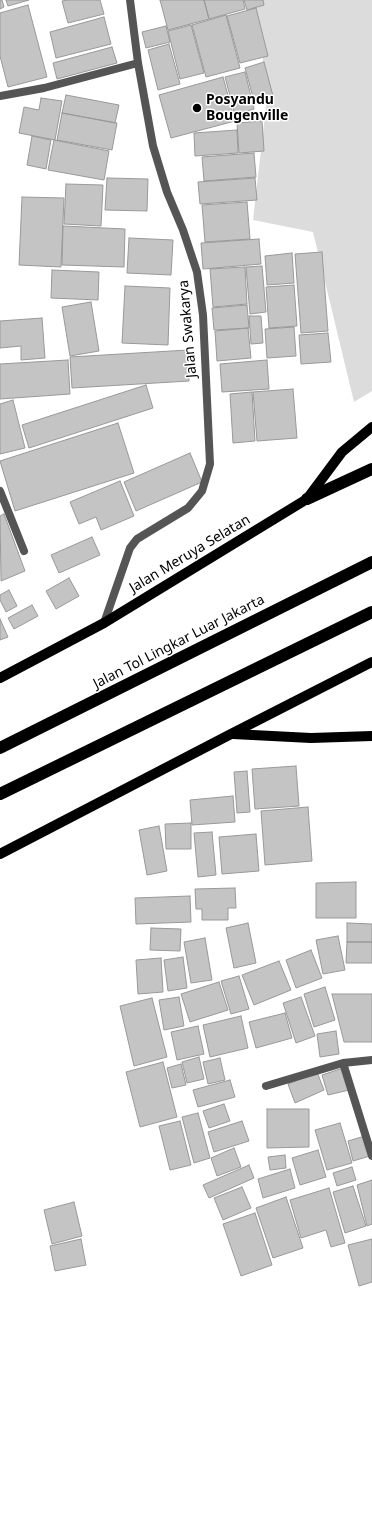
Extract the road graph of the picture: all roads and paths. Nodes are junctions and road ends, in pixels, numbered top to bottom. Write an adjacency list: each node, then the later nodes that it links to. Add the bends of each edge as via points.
1 (130, 0): 2 (street, Jalan Swakarya)
2 (138, 63): 3 (street, via 44,88); 11 (street, Jalan Swakarya, via 153,146 197,272 202,314 210,464 202,491 188,508 137,539 130,548)
3 (0, 96)
4 (372, 427): 7 (main road, Jalan Meruya Selatan, via 342,452)
5 (372, 469): 7 (highway)
6 (0, 492): 8 (street)
7 (307, 499): 11 (main road, Jalan Meruya Selatan)
8 (24, 551)
9 (372, 562): 16 (highway, Jalan Tol Lingkar Luar Jakarta)
10 (372, 612): 17 (highway)
11 (104, 623): 13 (main road, Jalan Meruya Selatan)
12 (372, 662): 14 (main road)
13 (0, 678)
14 (231, 734): 15 (main road, via 312,738); 18 (main road)
15 (372, 736)
16 (0, 748)
17 (0, 794)
18 (0, 854)
19 (372, 1060): 20 (street)
20 (343, 1063): 21 (street); 22 (street)
21 (266, 1086)
22 (372, 1156)

